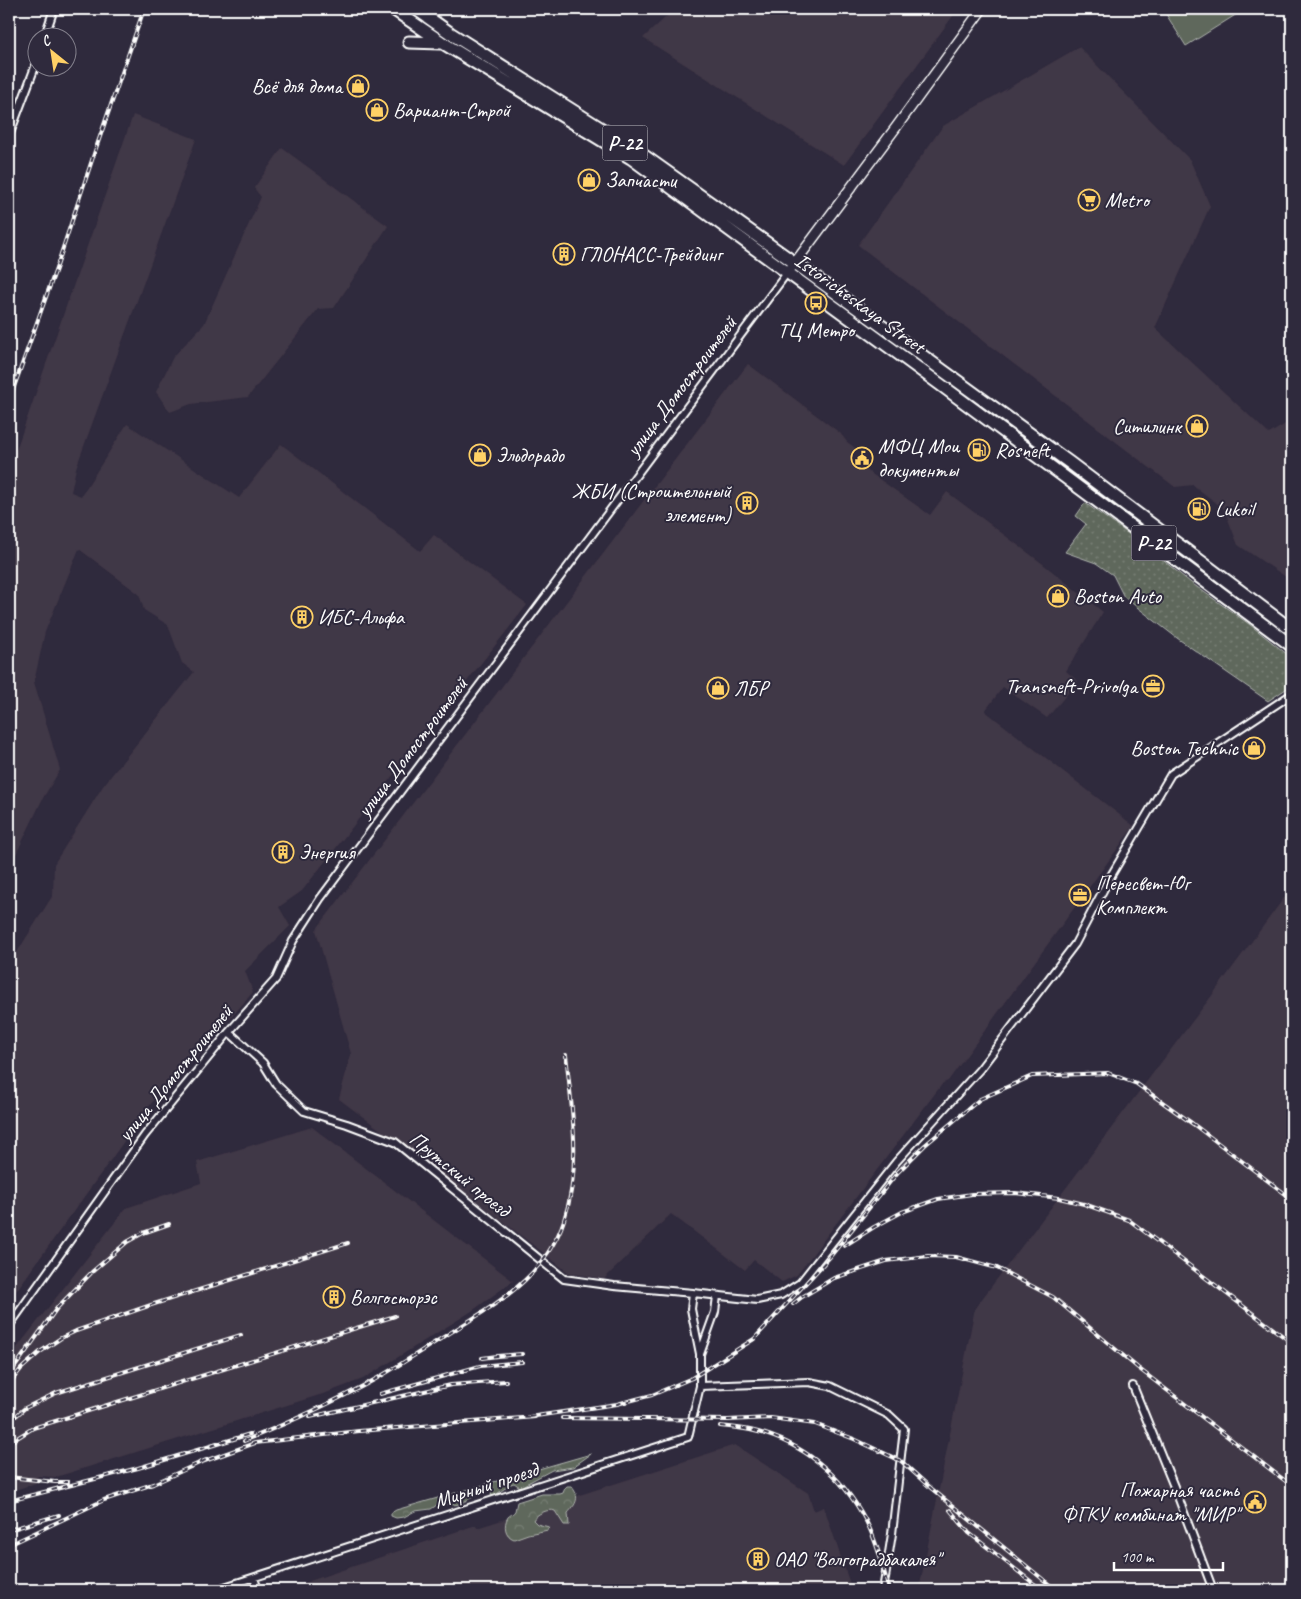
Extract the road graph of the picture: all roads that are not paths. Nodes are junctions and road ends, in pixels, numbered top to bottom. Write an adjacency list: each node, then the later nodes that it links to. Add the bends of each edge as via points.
1 (54, 9): 6 (street)
2 (393, 9): 5 (highway, Istoricheskaya Street / Р-22)
3 (416, 9): 10 (highway, Istoricheskaya Street / Р-22, via 634,149)
4 (982, 9): 10 (main road, улица Домостроителей)
5 (404, 16): 7 (highway, Istoricheskaya Street / Р-22); 7 (highway, via 416,36 409,42)
6 (47, 28)
7 (443, 43): 11 (highway, Istoricheskaya Street / Р-22, via 631,158)
8 (31, 78): 9 (street)
9 (9, 136)
10 (795, 263): 11 (main road, улица Домостроителей); 12 (highway, Istoricheskaya Street / Р-22, via 1134,510)
11 (787, 273): 13 (highway, Istoricheskaya Street / Р-22); 15 (street, улица Домостроителей, via 320,899 293,941 276,979)
12 (1292, 630)
13 (1292, 646)
14 (1292, 694): 17 (street, Прутский проезд, via 1171,774 1075,944 980,1069 896,1162 800,1283 780,1296 757,1300)
15 (229, 1032): 16 (street, Прутский проезд, via 264,1063 276,1084 304,1111 395,1142 564,1279); 18 (street, улица Домостроителей, via 145,1136)
16 (693, 1292): 17 (street, Прутский проезд); 19 (street, via 691,1309)
17 (717, 1296): 19 (street, via 716,1312)
18 (9, 1326)
19 (700, 1354): 20 (street, Мирный проезд)
20 (700, 1386): 22 (street, Мирный проезд, via 688,1436); 25 (street, via 809,1382 830,1386 889,1415 904,1429)
21 (1133, 1386): 26 (street)
22 (254, 1578): 23 (street, Мирный проезд); 24 (street)
23 (215, 1590)
24 (258, 1590)
25 (883, 1590)
26 (1213, 1590)

